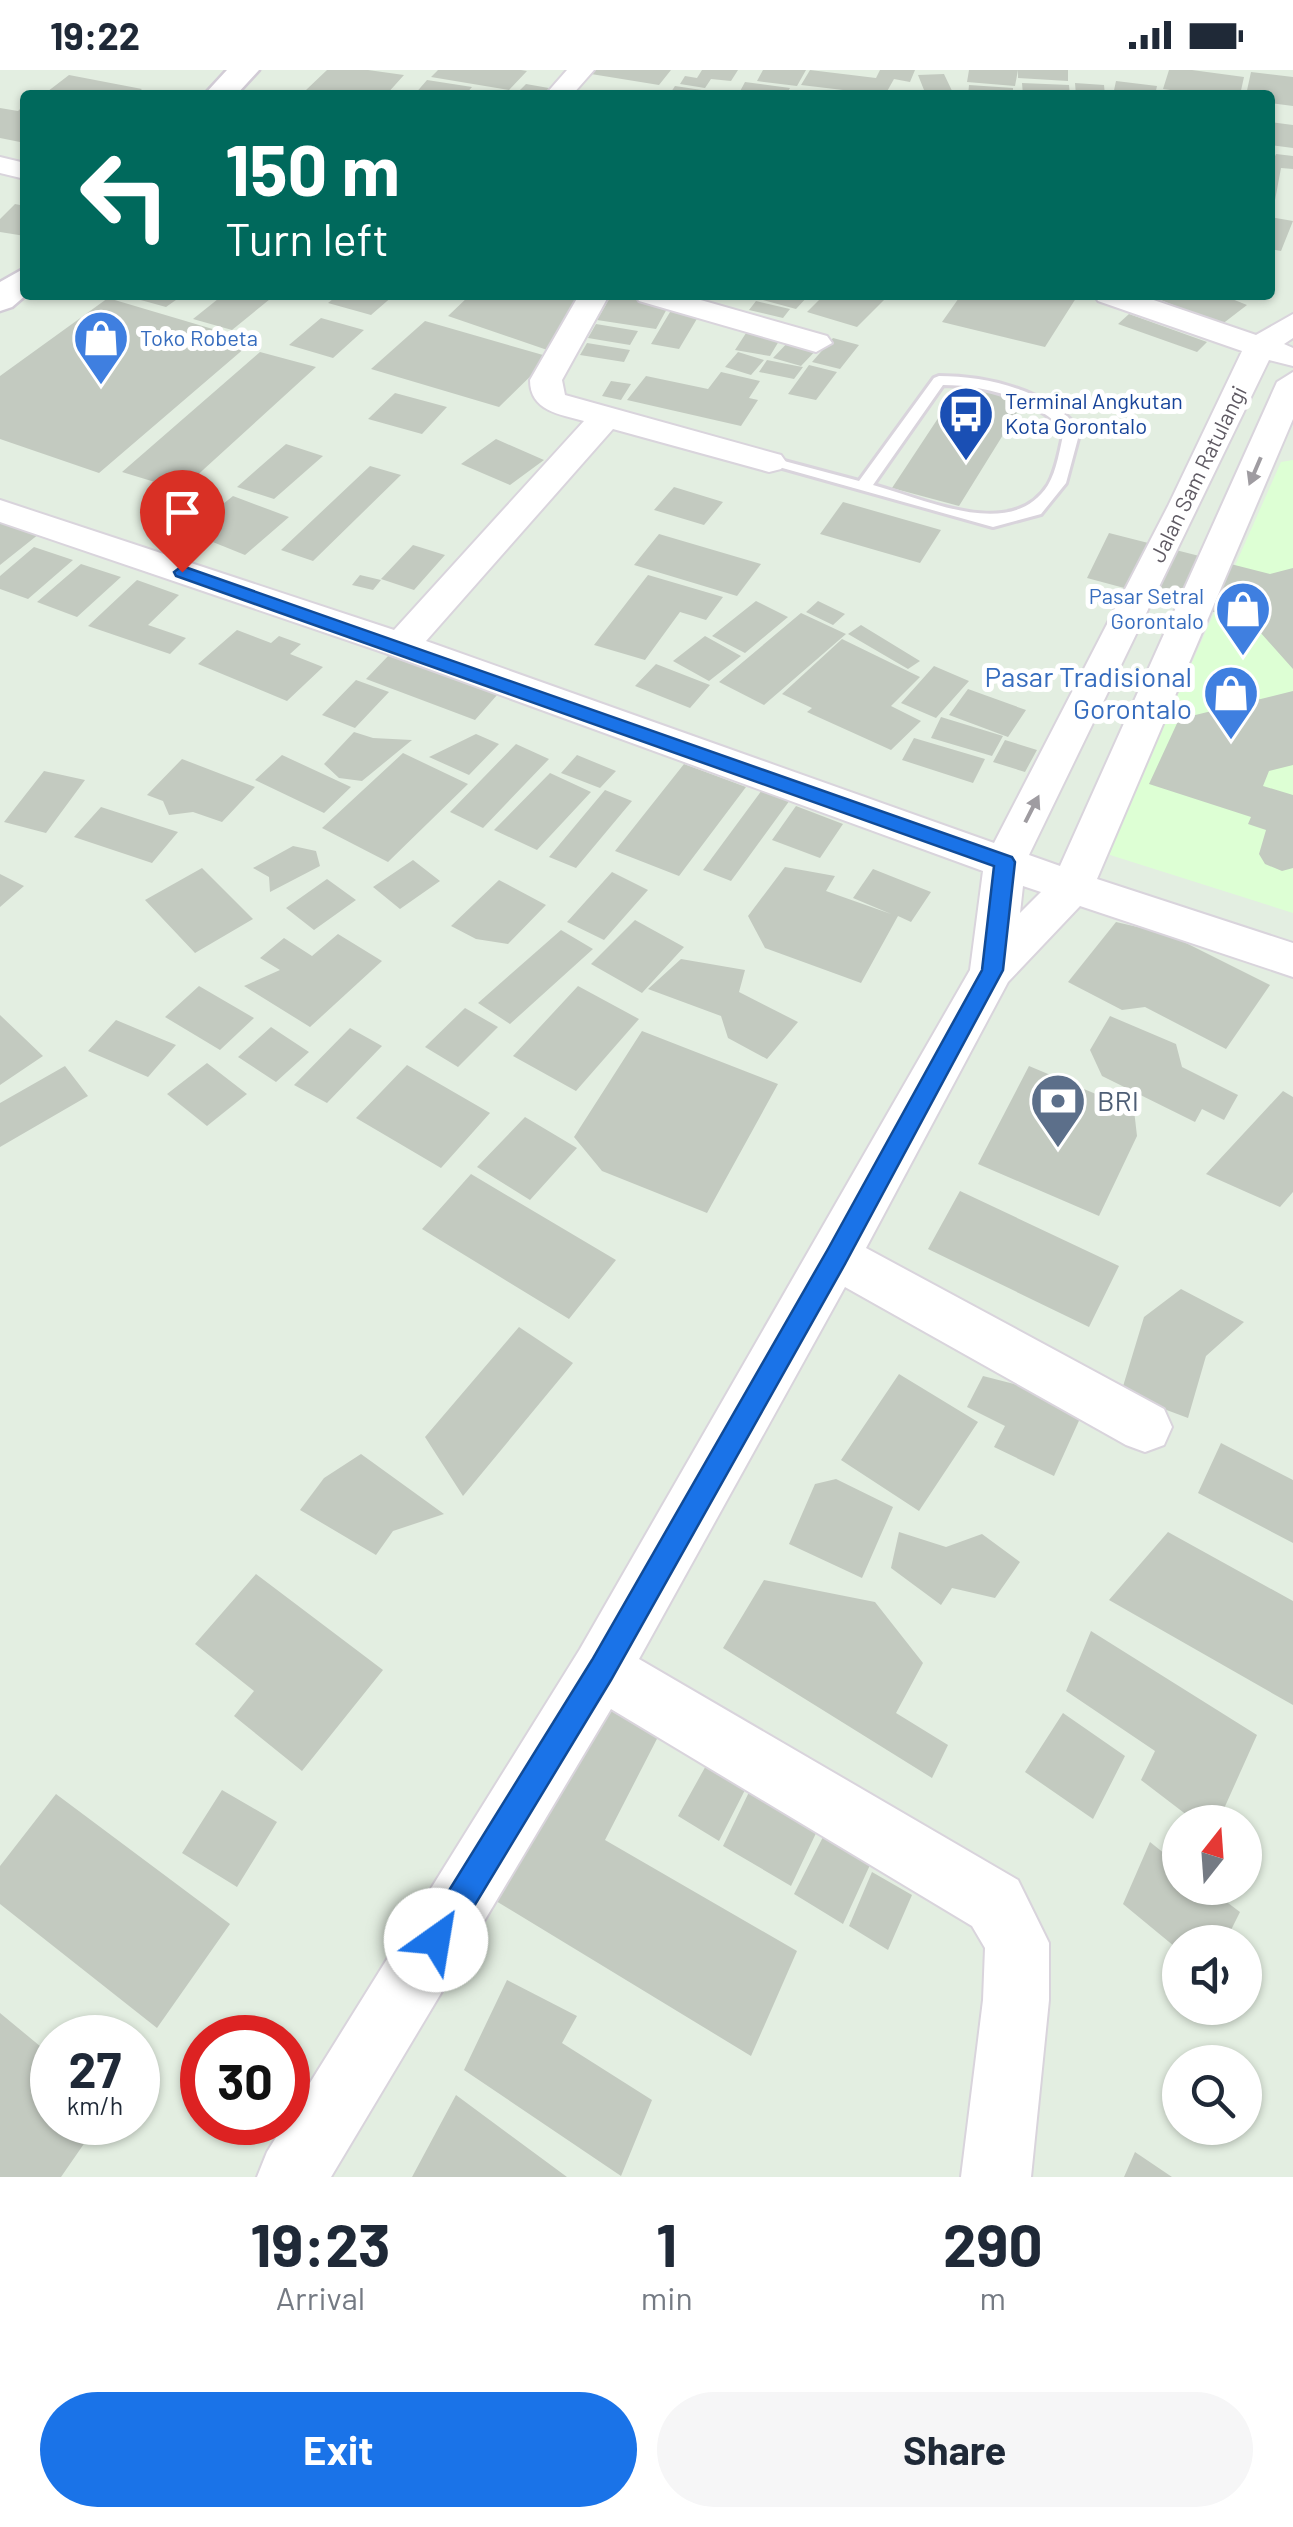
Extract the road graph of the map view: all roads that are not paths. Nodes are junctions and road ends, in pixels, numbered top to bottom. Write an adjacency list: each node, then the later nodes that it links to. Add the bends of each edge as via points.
1 (244, 70): 3 (street)
2 (581, 70): 4 (street)
3 (224, 90)
4 (563, 90)
5 (20, 282): 6 (street)
6 (0, 300)
7 (591, 300): 15 (street, via 546,380 546,392 554,402)
8 (667, 300): 11 (street)
9 (1124, 300): 12 (street)
10 (1293, 323): 12 (street, Jalan Sam Ratulangi)
11 (816, 343)
12 (1276, 352): 14 (street, Jalan Sam Ratulangi)
13 (1293, 382): 16 (street, Jalan Sam Ratulangi)
14 (1228, 413): 16 (street); 21 (street, Jalan Sam Ratulangi, one-way to 14)
15 (606, 418): 17 (street); 20 (street)
16 (1284, 426): 22 (street, Jalan Sam Ratulangi, one-way to 22)
17 (770, 462): 18 (lane)
18 (863, 486): 18 (lane, via 993,522 1018,519 1035,511 1058,483 1072,431 1046,404 938,381)
19 (0, 510): 20 (street)
20 (402, 646): 21 (street)
21 (1005, 862): 22 (street); 24 (street, Jalan Sam Ratulangi)
22 (1072, 887): 23 (street); 24 (street, Jalan Sam Ratulangi)
23 (1293, 960)
24 (992, 970): 25 (street, Jalan Sam Ratulangi)
25 (836, 1256): 26 (street); 27 (street, Jalan Sam Ratulangi)
26 (1145, 1428)
27 (602, 1670): 28 (street, Jalan Sam Ratulangi); 29 (street, via 995,1903 1017,1943)
28 (292, 2177)
29 (996, 2177)

